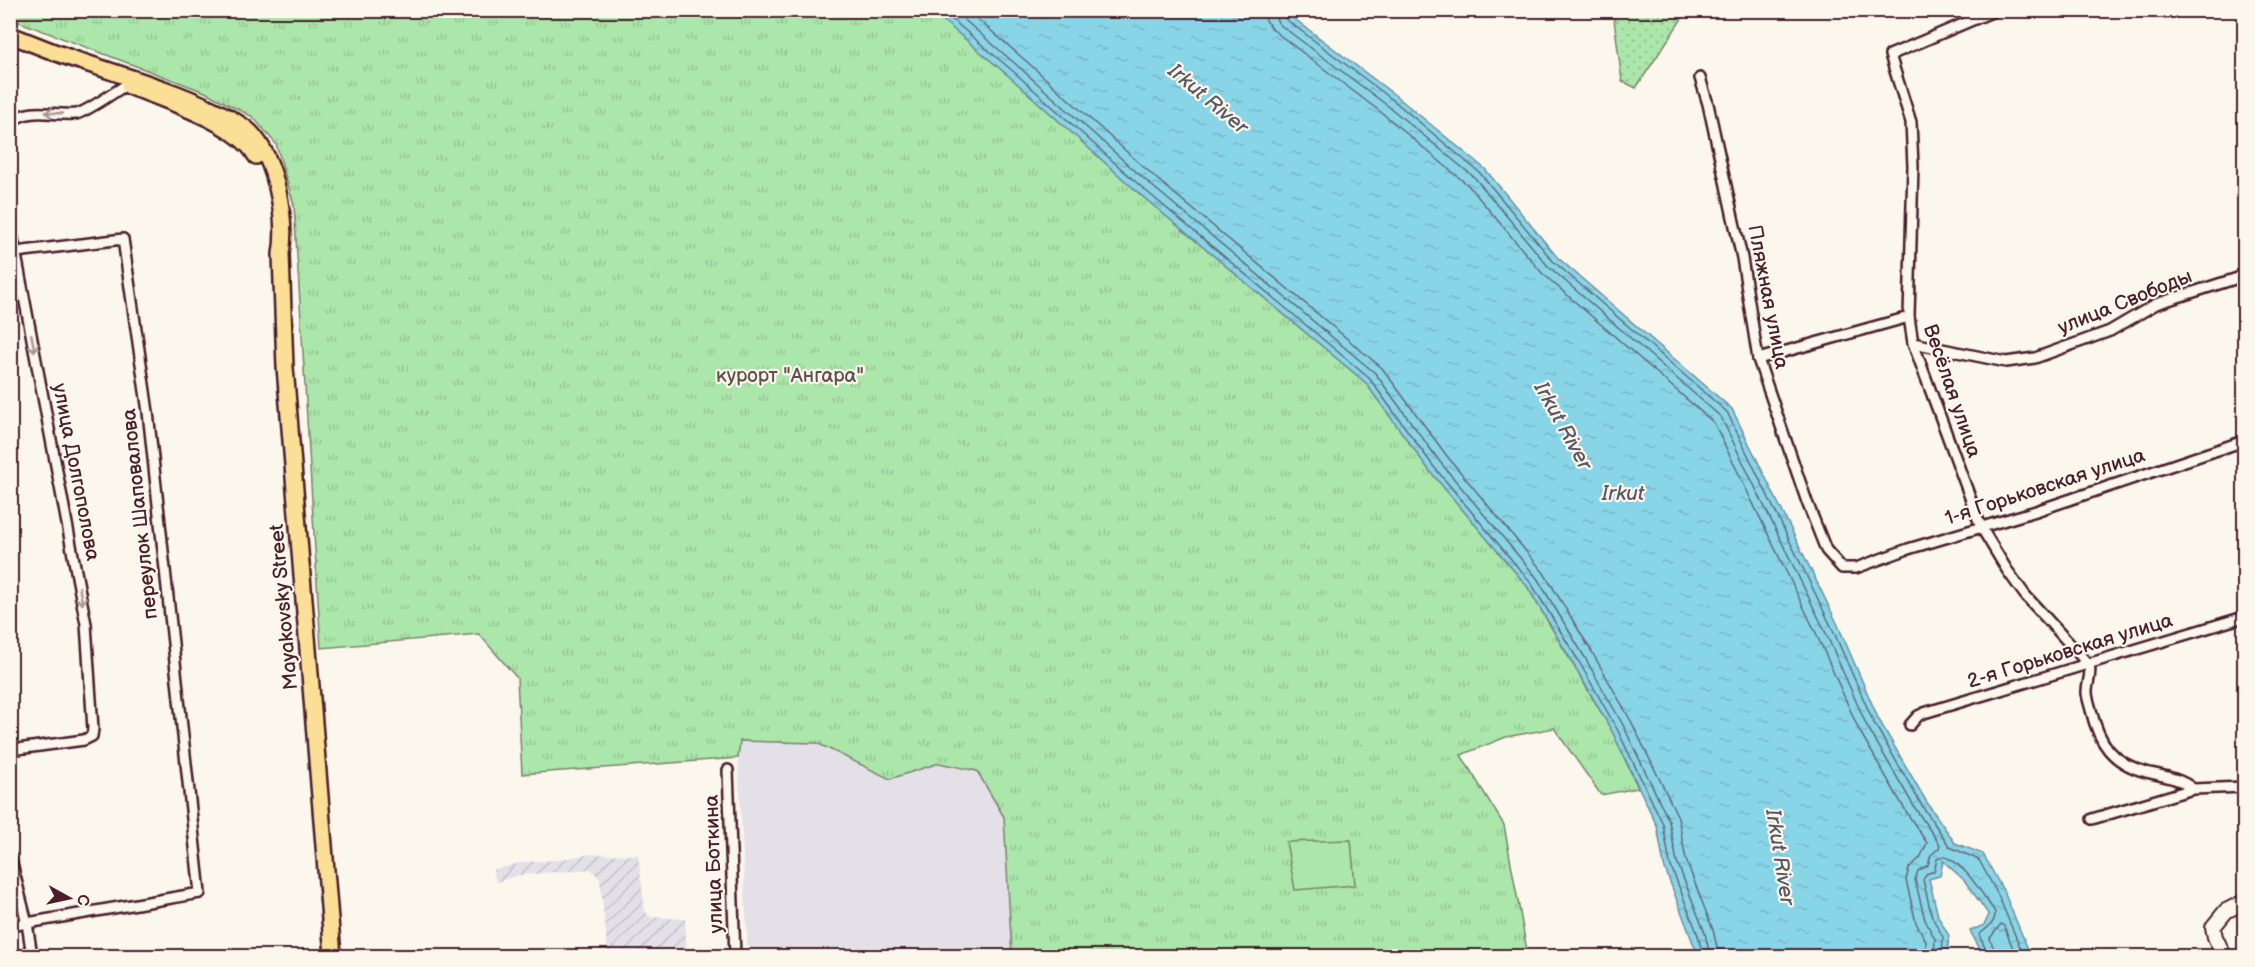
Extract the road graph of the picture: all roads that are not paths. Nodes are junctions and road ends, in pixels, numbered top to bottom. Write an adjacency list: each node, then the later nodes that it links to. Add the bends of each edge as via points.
1 (1996, 10): 11 (street, Весёлая улица, via 1890,54 1911,122)
2 (10, 35): 3 (main road, Mayakovsky Street)
3 (81, 62): 5 (main road, Mayakovsky Street); 9 (main road, Mayakovsky Street, via 179,93 250,132 266,156 278,194 284,237)
4 (1700, 78): 13 (street, Пляжная улица, via 1742,258)
5 (126, 85): 6 (street, one-way to 6, via 78,114 21,114); 9 (main road, Mayakovsky Street, via 213,121 249,146 264,177 272,208 274,242)
6 (10, 122)
7 (10, 223): 8 (street, улица Долгополова)
8 (16, 252): 20 (street, улица Долгополова, one-way to 20, via 86,624 93,729 92,736 84,740); 27 (street, переулок Шаповалова, via 123,239 148,412 200,893)
9 (281, 254): 30 (main road, Mayakovsky Street, via 285,367)
10 (2244, 276): 12 (street, улица Свободы, via 2156,304 2110,331 2034,358 2006,362)
11 (1909, 317): 12 (street, Весёлая улица); 13 (street)
12 (1913, 343): 15 (street, Весёлая улица)
13 (1758, 359): 16 (street, Пляжная улица, via 1826,550 1842,568)
14 (2244, 441): 15 (street, 1-я Горьковская улица)
15 (1981, 527): 16 (street, 1-я Горьковская улица); 18 (street, Весёлая улица, via 2025,595)
16 (1856, 568)
17 (2244, 617): 18 (street, 2-я Горьковская улица)
18 (2089, 665): 19 (street, 2-я Горьковская улица, via 1924,713); 23 (street, via 2087,693 2098,734 2108,752 2128,765)
19 (1910, 725)
20 (10, 750)
21 (728, 770): 31 (street, улица Боткина)
22 (2244, 787): 23 (street)
23 (2193, 789): 24 (street)
24 (2092, 819)
25 (10, 856): 27 (street)
26 (2244, 902): 32 (street, via 2226,911 2213,927)
27 (27, 923): 28 (street); 29 (street)
28 (10, 926)
29 (32, 957)
30 (333, 957)
31 (735, 957)
32 (2224, 957)

